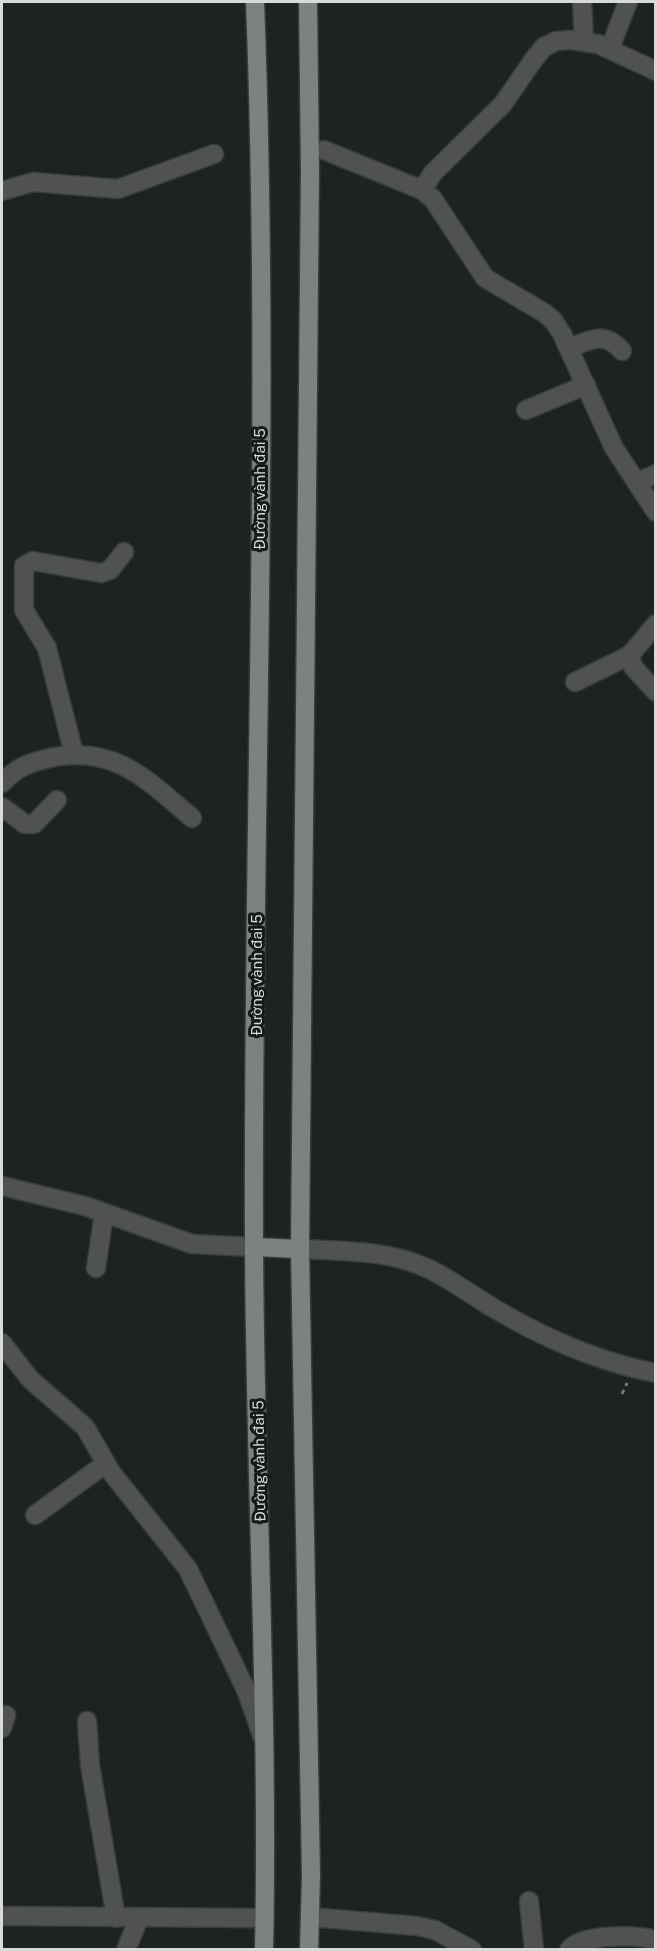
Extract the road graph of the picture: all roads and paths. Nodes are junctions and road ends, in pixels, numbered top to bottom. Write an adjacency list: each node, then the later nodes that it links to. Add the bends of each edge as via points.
1 (255, 2): 31 (main road, Đường vành đai 5, via 262,180)
2 (308, 2): 32 (main road)
3 (582, 2): 5 (street)
4 (628, 2): 6 (street)
5 (584, 41): 6 (street); 10 (street, via 556,41 544,47 503,104 433,173)
6 (610, 48): 7 (street)
7 (656, 71)
8 (324, 150): 10 (street)
9 (214, 154): 11 (street, via 118,189 33,182)
10 (422, 190): 12 (street, via 433,199 485,278 553,320)
11 (2, 191)
12 (569, 348): 13 (street, via 600,337 613,340); 14 (street)
13 (622, 351)
14 (586, 386): 15 (street); 17 (street, via 614,448)
15 (526, 410)
16 (656, 474): 17 (street)
17 (638, 482): 18 (street)
18 (656, 512)
19 (124, 552): 24 (street, via 110,570 102,573 33,561 24,566 24,610 50,657)
20 (656, 624): 21 (street)
21 (630, 655): 22 (street); 23 (street, via 633,667)
22 (575, 681)
23 (656, 692)
24 (74, 754): 25 (street, via 29,762); 28 (street, via 105,757 123,764)
25 (2, 783)
26 (57, 800): 27 (street, via 34,824 25,824)
27 (2, 807)
28 (192, 818)
29 (2, 1186): 30 (street)
30 (104, 1213): 31 (street, via 192,1244); 33 (street)
31 (254, 1247): 32 (main road); 39 (main road, Đường vành đai 5)
32 (300, 1249): 35 (street, via 399,1258 430,1269 566,1347); 43 (main road)
33 (96, 1268)
34 (2, 1343): 36 (street, via 30,1379 86,1427)
35 (656, 1373)
36 (105, 1464): 37 (street); 39 (street, via 188,1569 247,1692)
37 (35, 1515)
38 (87, 1721): 44 (street, via 90,1765)
39 (265, 1743): 42 (main road, Đường vành đai 5)
40 (529, 1901): 51 (street)
41 (3, 1912): 44 (street)
42 (265, 1917): 45 (street); 48 (main road, Đường vành đai 5)
43 (310, 1917): 49 (main road); 50 (street, via 417,1926 435,1930)
44 (116, 1918): 45 (street)
45 (139, 1918): 47 (street)
46 (656, 1940): 52 (street, via 586,1939)
47 (126, 1950)
48 (264, 1950)
49 (309, 1950)
50 (472, 1950)
51 (534, 1950)
52 (569, 1950)

